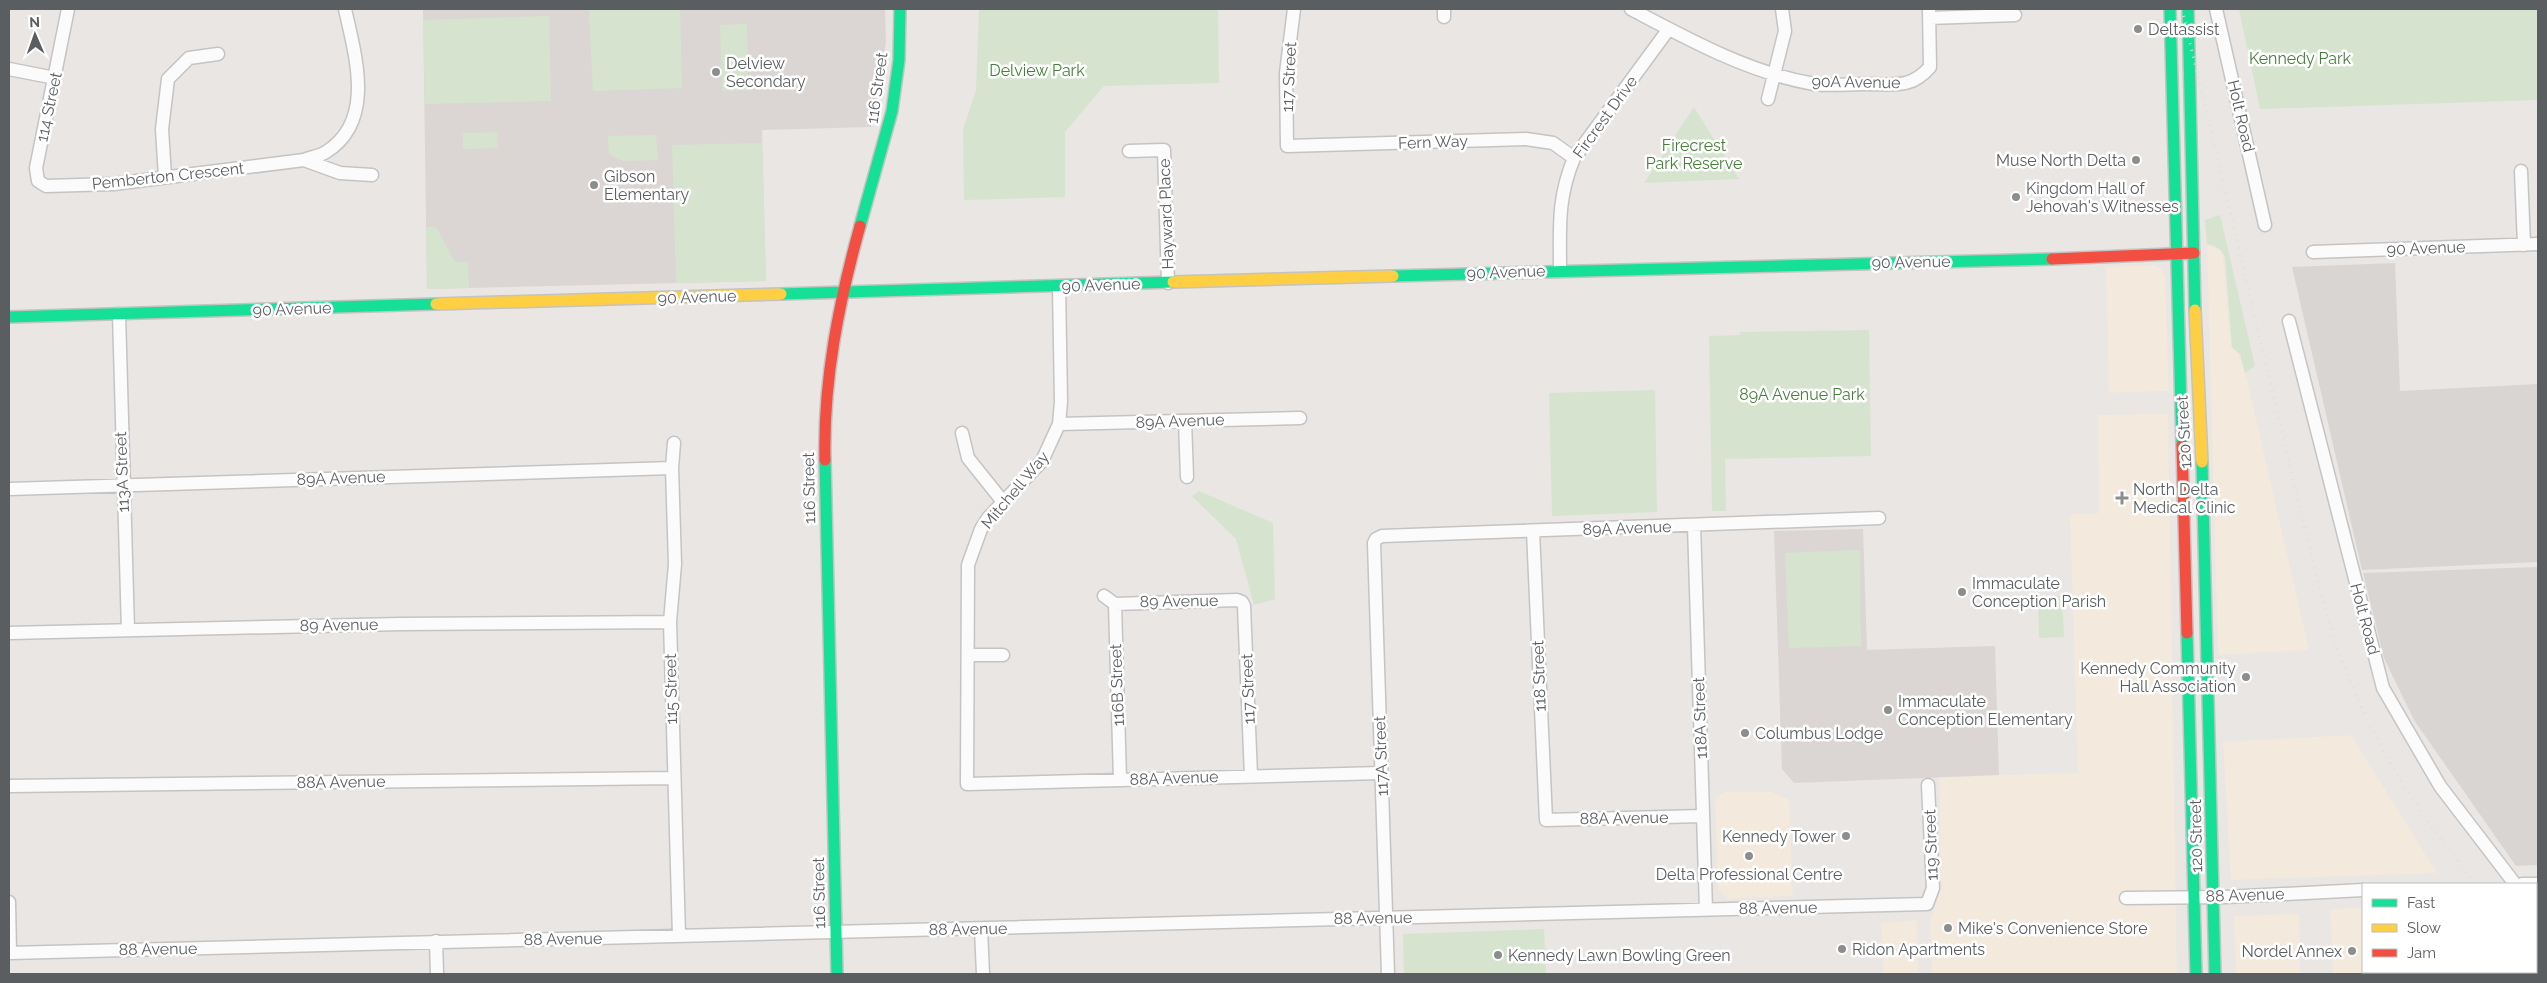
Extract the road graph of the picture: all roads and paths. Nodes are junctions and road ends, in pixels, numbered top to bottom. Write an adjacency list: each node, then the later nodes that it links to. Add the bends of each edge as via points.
1 (68, 9): 17 (street, 114 Street)
2 (345, 9): 23 (street, Pemberton Crescent, via 357,64 358,100 351,128 326,152)
3 (900, 9): 37 (street, 116 Street, via 898,71 892,112)
4 (1294, 9): 20 (street, 117 Street, via 1286,73)
5 (1631, 9): 12 (street, 90A Avenue)
6 (1782, 9): 16 (street, via 1785,31)
7 (2170, 9): 15 (street, 120 Street)
8 (2188, 9): 19 (street, 120 Street)
9 (2216, 9): 28 (street, Holt Road)
10 (1929, 13): 11 (street); 16 (street, 90A Avenue, via 1930,68 1919,80 1902,84 1816,84)
11 (2015, 15)
12 (1668, 30): 16 (street, 90A Avenue); 22 (street, Fircrest Drive)
13 (218, 54): 27 (street, via 189,58 168,79 162,129)
14 (9, 69): 17 (street)
15 (2172, 71): 19 (street, via 2180,78 2181,88); 33 (street, 120 Street)
16 (1776, 76): 18 (street)
17 (55, 78): 26 (street, 114 Street)
18 (1768, 99)
19 (2189, 101): 32 (street, 120 Street)
20 (1288, 146): 22 (street, Fern Way, via 1526,139 1553,143)
21 (1129, 151): 35 (street, Hayward Place, via 1164,150)
22 (1574, 158): 34 (street, Fircrest Drive, via 1564,181 1560,207)
23 (304, 160): 25 (street, Pemberton Crescent, via 340,173); 27 (street, Pemberton Crescent)
24 (2521, 170): 30 (street)
25 (372, 175)
26 (35, 176): 27 (street, Pemberton Crescent, via 46,186 114,184)
27 (165, 177)
28 (2265, 224)
29 (2538, 244): 30 (street, 90 Avenue)
30 (2524, 245): 31 (street, 90 Avenue)
31 (2313, 252)
32 (2194, 253): 33 (street, 90 Avenue); 64 (street, 120 Street)
33 (2177, 254): 34 (street, 90 Avenue); 55 (street, 120 Street)
34 (1560, 271): 35 (street, 90 Avenue)
35 (1168, 283): 36 (street, 90 Avenue)
36 (1059, 286): 37 (street, 90 Avenue); 43 (street, Mitchell Way)
37 (844, 293): 38 (street, 90 Avenue); 84 (street, 116 Street, via 831,356 825,450)
38 (118, 314): 39 (street, 90 Avenue); 48 (street, 113A Street)
39 (9, 317)
40 (2289, 321): 74 (street, Holt Road, via 2383,688 2440,786)
41 (1300, 418): 42 (street, 89A Avenue)
42 (1185, 421): 43 (street, 89A Avenue); 47 (street)
43 (1059, 424): 50 (street, Mitchell Way, via 1042,461)
44 (962, 433): 50 (street, via 968,458)
45 (674, 443): 46 (street, 115 Street)
46 (672, 468): 48 (street, 89A Avenue); 59 (street, 115 Street, via 675,564)
47 (1187, 477)
48 (122, 485): 49 (street, 89A Avenue); 60 (street, 113A Street)
49 (9, 488)
50 (1004, 502): 62 (street, Mitchell Way, via 981,529 971,553 967,583)
51 (1879, 518): 52 (street, 89A Avenue)
52 (1694, 525): 53 (street, 89A Avenue); 72 (street, 118A Street)
53 (1533, 531): 54 (street, 89A Avenue, via 1382,536); 73 (street, 118 Street)
54 (1376, 539): 65 (street, 117A Street)
55 (2186, 565): 64 (street, via 2194,586 2196,653); 76 (street, 120 Street)
56 (1104, 596): 58 (street)
57 (1242, 602): 58 (street, 89 Avenue); 66 (street, 117 Street)
58 (1115, 604): 68 (street, 116B Street)
59 (670, 622): 60 (street, 89 Avenue); 67 (street, 115 Street)
60 (128, 630): 61 (street, 89 Avenue)
61 (9, 633)
62 (968, 655): 63 (street); 69 (street, Mitchell Way)
63 (1003, 655)
64 (2208, 659): 77 (street, 120 Street)
65 (1381, 773): 66 (street, 88A Avenue); 82 (street, 117A Street)
66 (1251, 776): 68 (street, 88A Avenue)
67 (674, 778): 71 (street, 88A Avenue); 85 (street, 115 Street)
68 (1120, 780): 69 (street, 88A Avenue)
69 (967, 784)
70 (1928, 785): 80 (street, 119 Street, via 1932,888)
71 (9, 786)
72 (1703, 816): 73 (street, 88A Avenue); 81 (street, 118A Street)
73 (1546, 820)
74 (2514, 883)
75 (2362, 890): 77 (street, 88 Avenue)
76 (2194, 897): 77 (street, 88 Avenue); 78 (street, 88 Avenue); 92 (street, 120 Street)
77 (2213, 897): 93 (street, 120 Street)
78 (2126, 898)
79 (9, 902): 87 (street)
80 (1927, 904): 81 (street, 88 Avenue)
81 (1706, 910): 82 (street, 88 Avenue)
82 (1386, 918): 83 (street, 88 Avenue); 91 (street, 117A Street)
83 (981, 929): 84 (street, 88 Avenue); 90 (street)
84 (836, 932): 85 (street, 88 Avenue); 89 (street, 116 Street)
85 (679, 936): 86 (street, 88 Avenue)
86 (436, 942): 87 (street, 88 Avenue); 88 (street)
87 (9, 953)
88 (437, 974)
89 (837, 974)
90 (983, 974)
91 (1388, 974)
92 (2196, 974)
93 (2215, 974)

